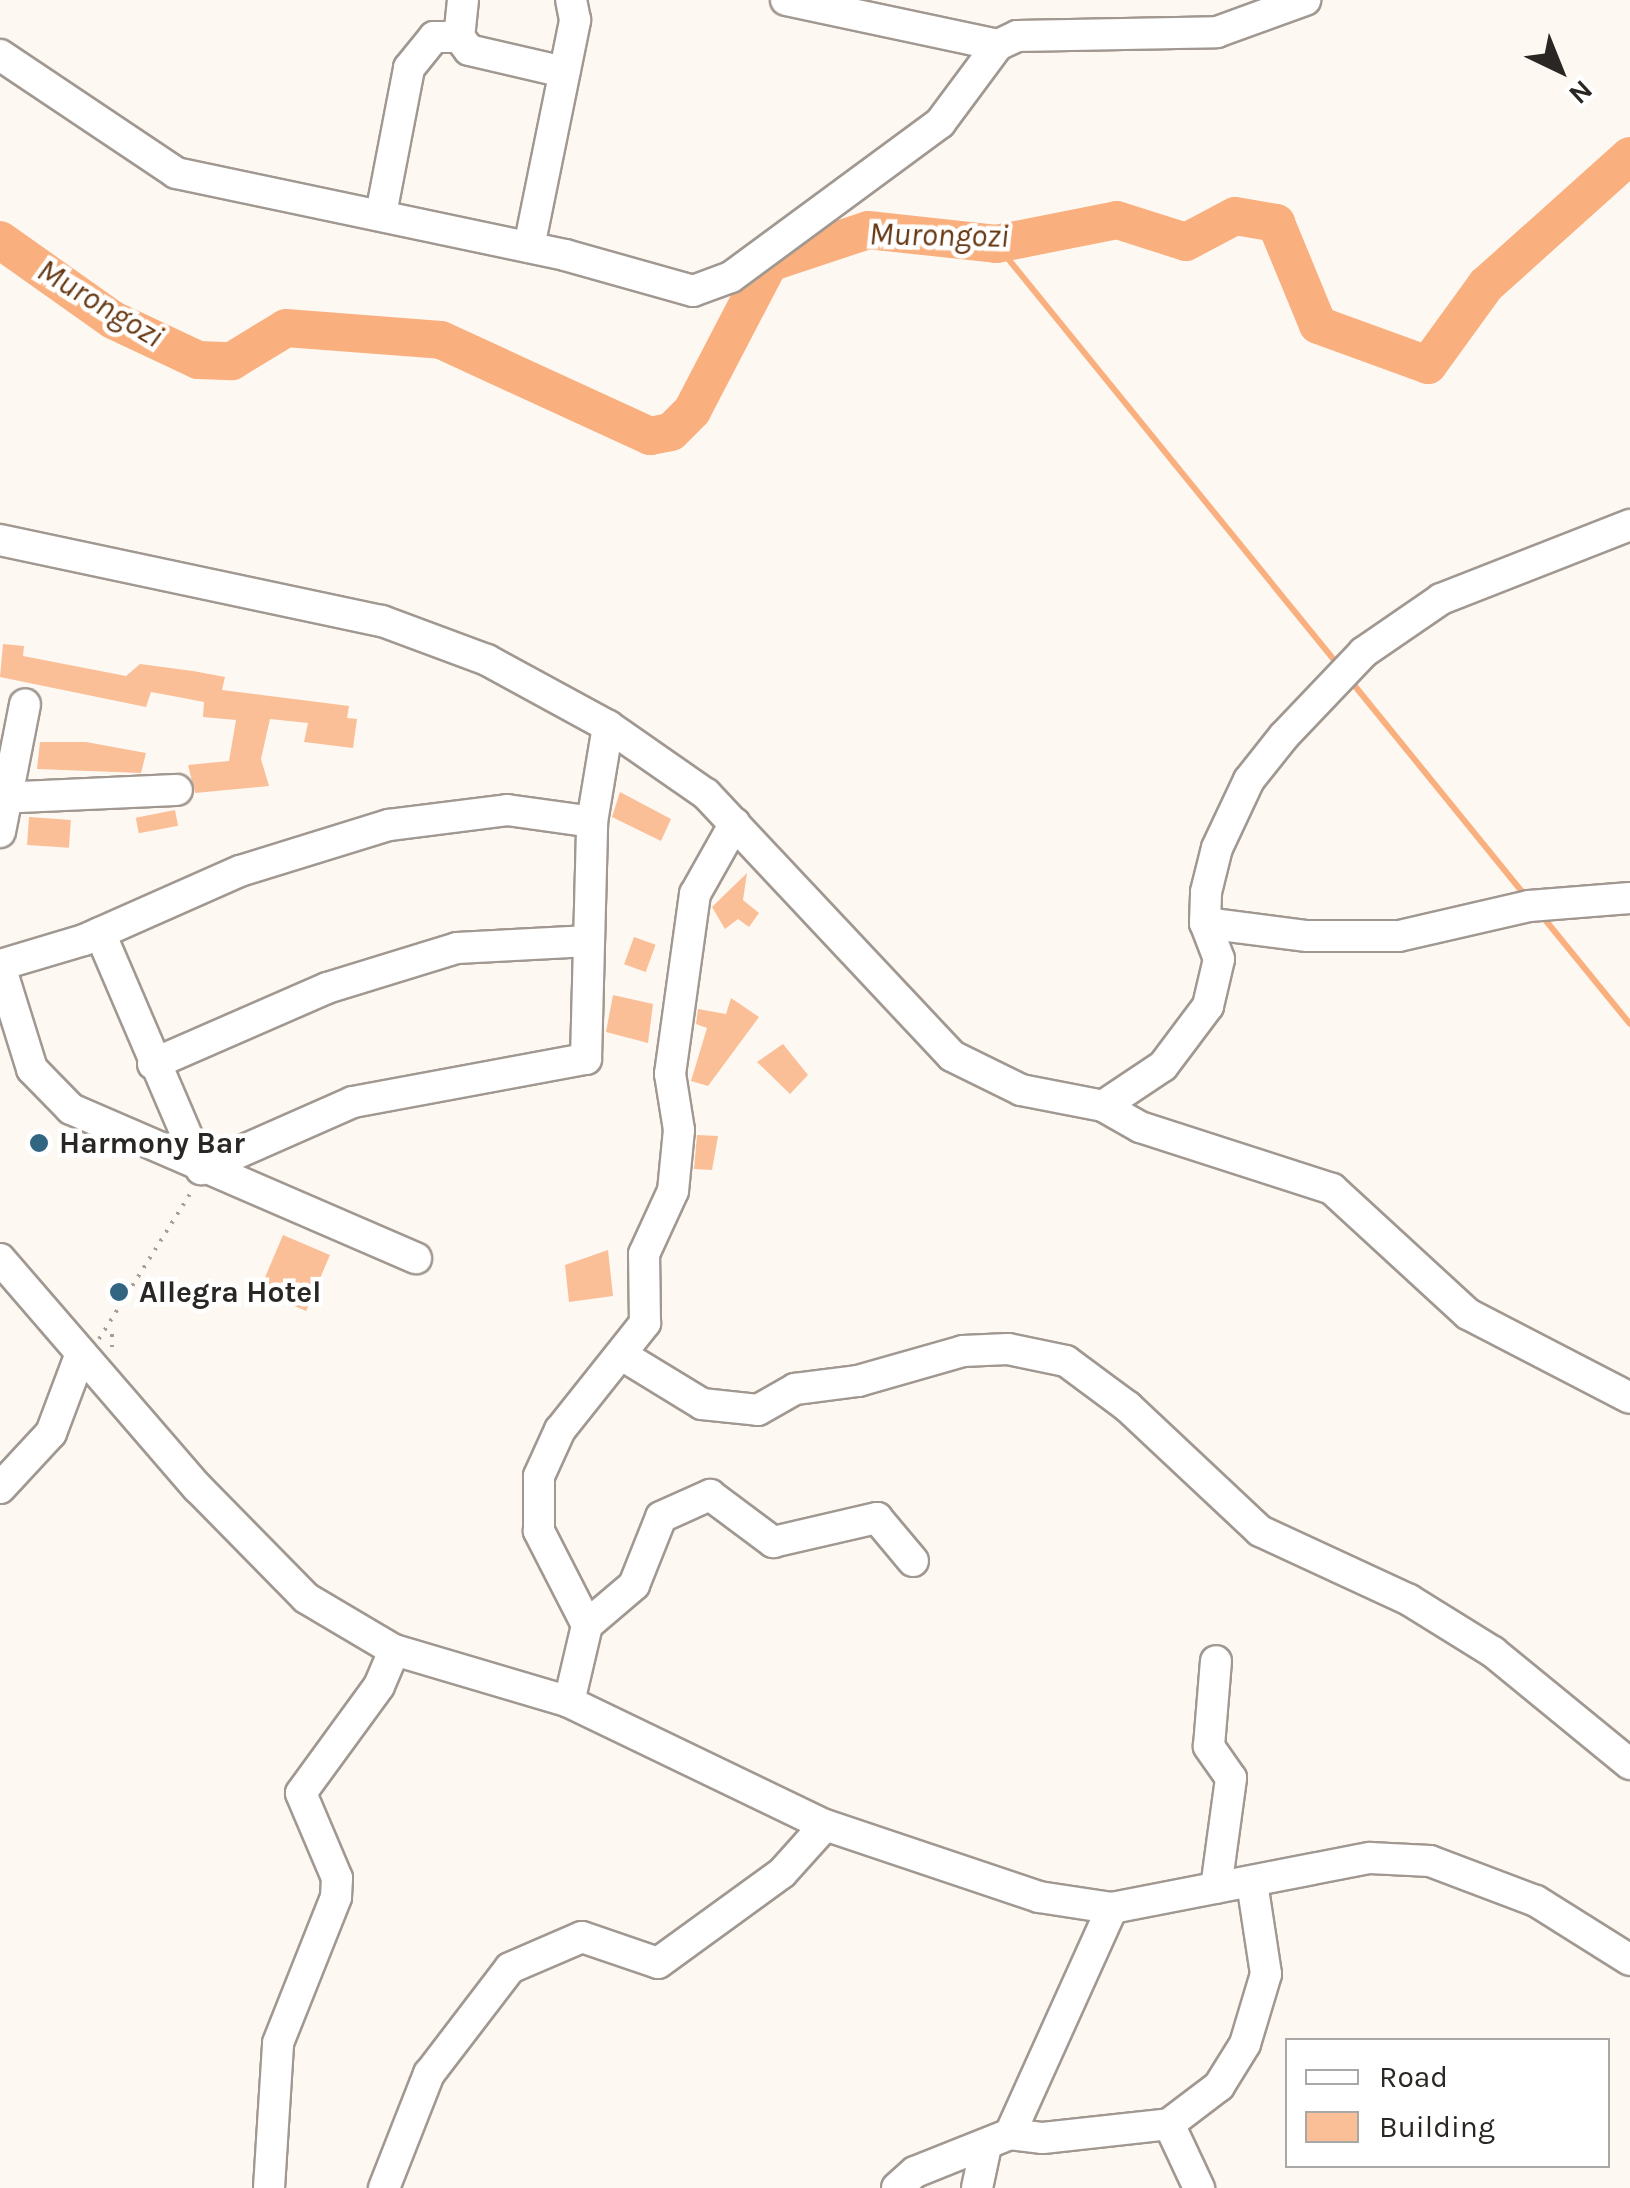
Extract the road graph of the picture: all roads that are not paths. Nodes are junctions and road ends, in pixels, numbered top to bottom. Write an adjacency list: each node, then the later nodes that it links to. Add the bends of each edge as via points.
1 (462, 0): 5 (street)
2 (571, 0): 8 (street)
3 (786, 0): 6 (street)
4 (1305, 0): 6 (street, via 1217,32 1034,35)
5 (459, 37): 8 (street, via 469,50); 9 (street, via 434,37 409,68)
6 (998, 45): 10 (street, via 940,124 708,290)
7 (0, 55): 9 (street, via 176,172)
8 (564, 72): 10 (street)
9 (381, 214): 10 (street)
10 (529, 247)
11 (1630, 525): 21 (street, via 1441,599 1364,652 1248,780 1217,848)
12 (0, 540): 14 (street, via 382,621 487,660)
13 (25, 704): 16 (street)
14 (608, 726): 17 (street); 18 (street, via 671,766)
15 (177, 790): 16 (street)
16 (4, 798): 19 (street)
17 (592, 822): 22 (street, via 507,810 389,825 240,871); 23 (street)
18 (735, 822): 26 (street, via 952,1056 1021,1090); 31 (street, via 696,894 670,1074 679,1130 673,1191 644,1254 645,1323)
19 (0, 832)
20 (1630, 898): 21 (street, via 1529,906 1399,936 1306,936)
21 (1206, 923): 26 (street, via 1218,960 1208,1006 1162,1066)
22 (100, 933): 24 (street); 25 (street)
23 (589, 941): 25 (street, via 457,948 326,988); 27 (street, via 586,1060 353,1102)
24 (0, 966): 27 (street, via 13,1022 47,1090 86,1117)
25 (153, 1064): 27 (street)
26 (1103, 1106): 32 (street, via 1140,1127 1332,1189 1468,1314)
27 (201, 1169): 29 (street)
28 (0, 1258): 30 (street)
29 (416, 1258)
30 (82, 1354): 33 (street, via 51,1433); 36 (street, via 306,1598)
31 (625, 1357): 35 (street, via 579,1402 540,1476 539,1531); 39 (street, via 702,1404 758,1410 795,1389 858,1381 963,1351 1008,1349 1066,1362 1128,1407 1260,1531 1409,1600 1494,1652)
32 (1630, 1398)
33 (0, 1488)
34 (913, 1561): 35 (street, via 878,1518 773,1542 710,1494 661,1517 634,1586)
35 (587, 1625): 38 (street)
36 (394, 1650): 38 (street); 47 (street, via 379,1686 301,1793 337,1878 336,1897 278,2043)
37 (1216, 1661): 42 (street, via 1209,1746 1231,1778)
38 (570, 1702): 40 (street)
39 (1630, 1764)
40 (825, 1825): 43 (street, via 1016,1890); 48 (street, via 782,1873 658,1964 582,1937 510,1968 429,2074)
41 (1252, 1882): 42 (street); 44 (street, via 1370,1858 1456,1866 1536,1901); 45 (street, via 1266,1974 1258,2013 1219,2086)
42 (1216, 1888): 43 (street)
43 (1112, 1908): 46 (street)
44 (1630, 1960)
45 (1169, 2124): 46 (street); 51 (street)
46 (998, 2140): 49 (street, via 915,2172); 50 (street)
47 (269, 2188)
48 (384, 2188)
49 (897, 2188)
50 (977, 2188)
51 (1199, 2188)

